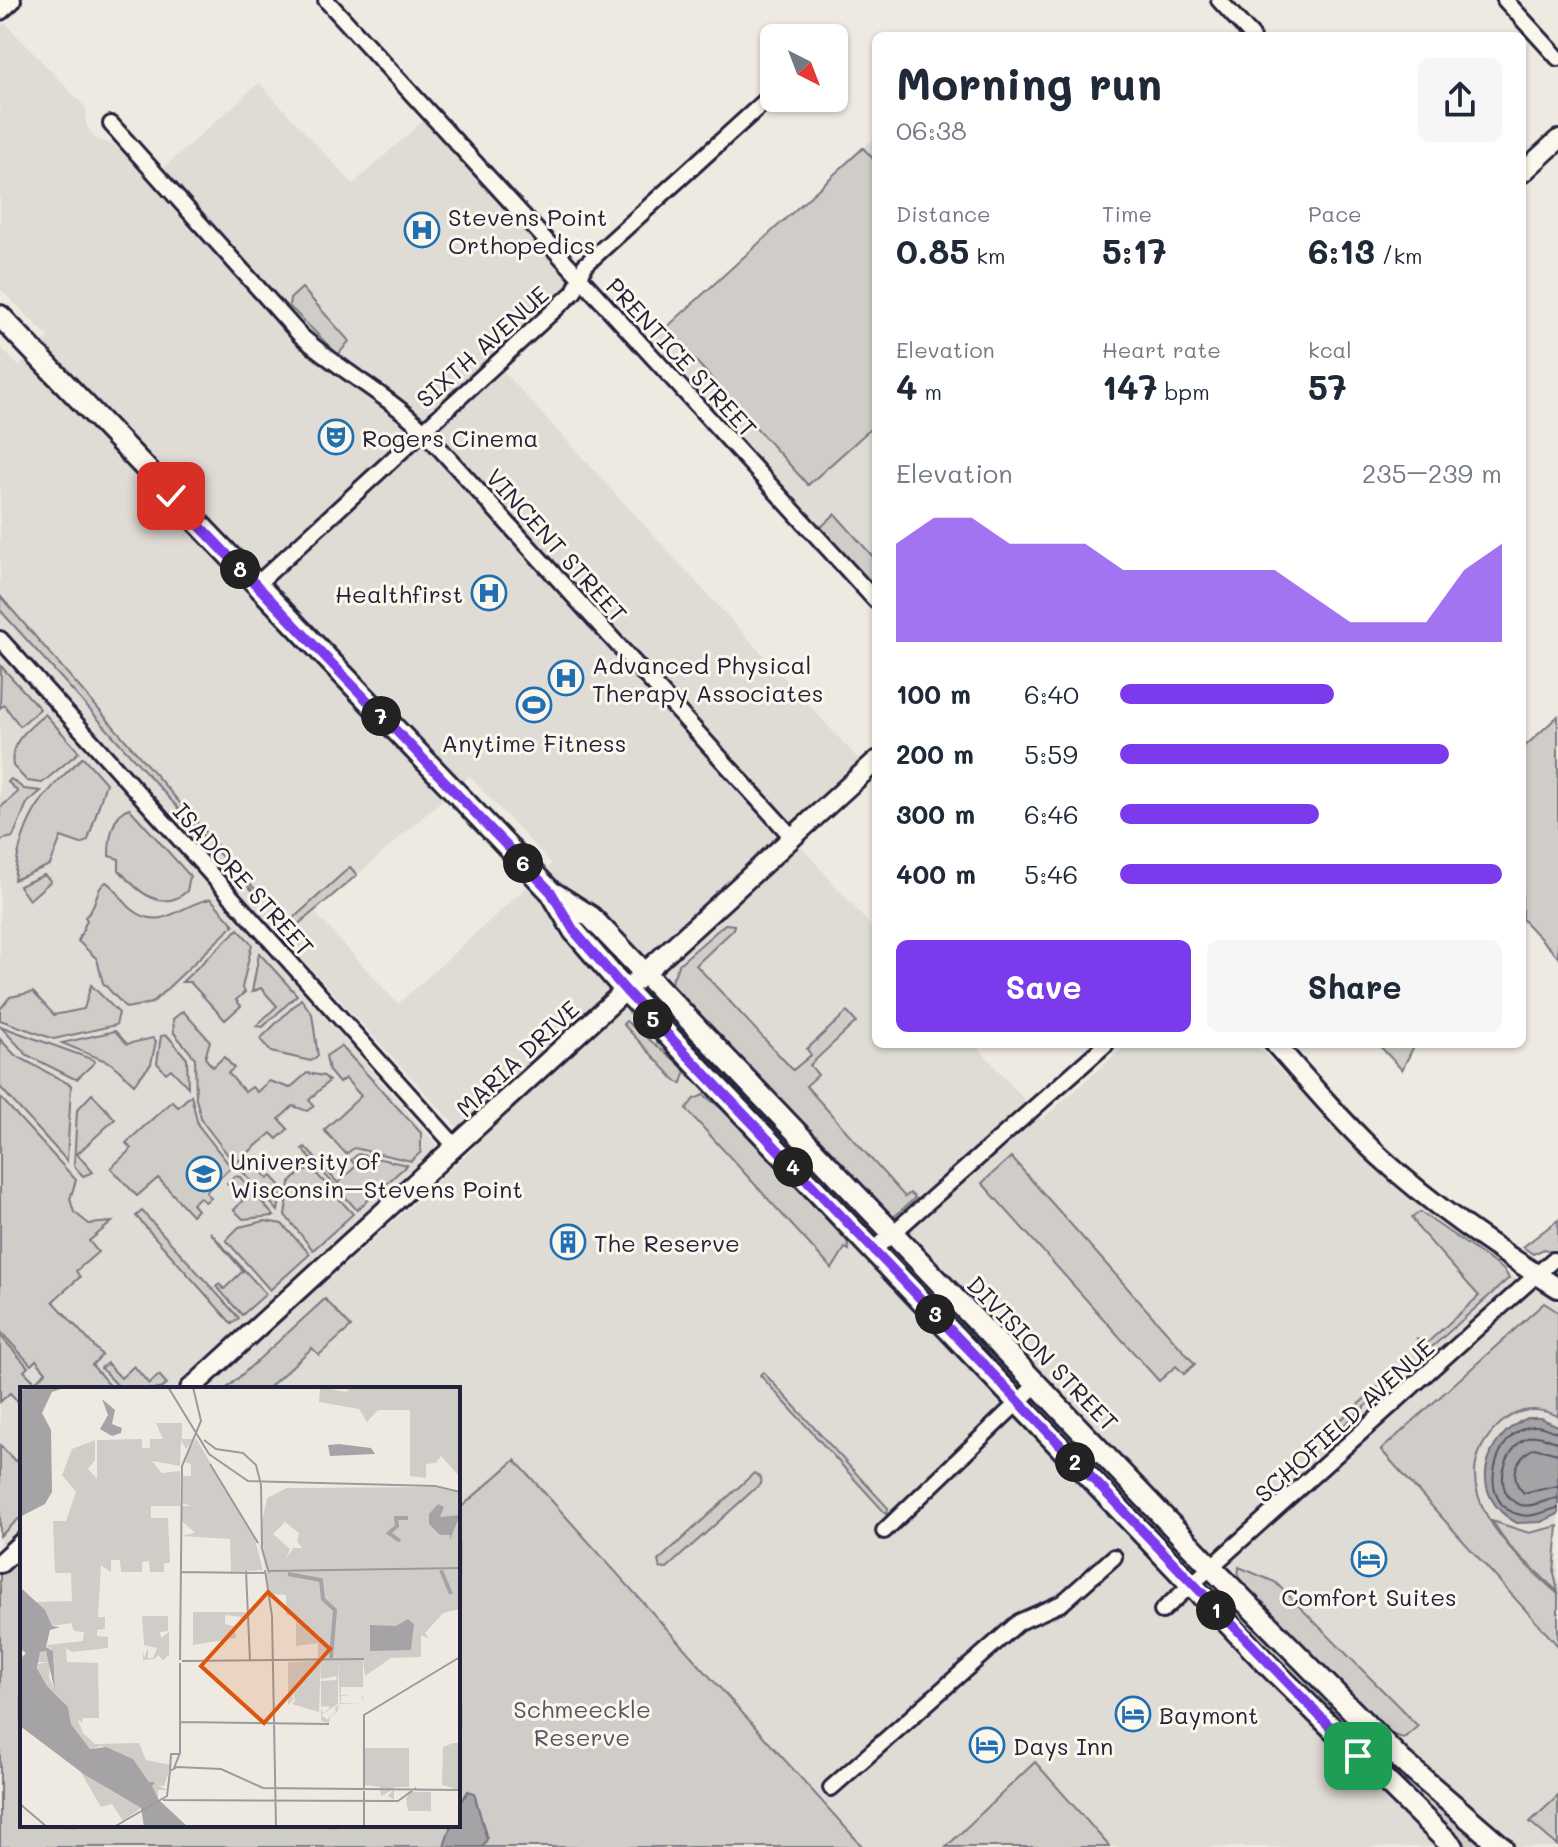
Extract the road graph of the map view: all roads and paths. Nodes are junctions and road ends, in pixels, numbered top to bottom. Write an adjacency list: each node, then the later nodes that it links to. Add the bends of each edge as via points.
1 (11, 0): 5 (street)
2 (326, 0): 12 (street, PRENTICE STREET)
3 (1219, 0): 6 (street)
4 (1505, 0): 7 (street)
5 (0, 10)
6 (1248, 32)
7 (1558, 58)
8 (760, 106): 12 (street, SIXTH AVENUE, via 585,265)
9 (111, 124): 14 (street, VINCENT STREET, via 300,335 331,362 378,390)
10 (1558, 140): 11 (street)
11 (1526, 169)
12 (580, 278): 14 (street, SIXTH AVENUE, via 574,292); 16 (street, PRENTICE STREET)
13 (0, 316): 15 (main road, DIVISION STREET)
14 (423, 430): 15 (street, SIXTH AVENUE); 19 (street, VINCENT STREET)
15 (256, 585): 20 (main road, DIVISION STREET)
16 (872, 597)
17 (0, 639): 25 (street, ISADORE STREET)
18 (872, 765): 19 (street, MARIA DRIVE)
19 (793, 838): 21 (street, MARIA DRIVE)
20 (551, 892): 21 (main road, DIVISION STREET, via 591,917); 22 (main road, DIVISION STREET, via 574,931)
21 (644, 974): 22 (street, MARIA DRIVE); 26 (main road, DIVISION STREET)
22 (626, 991): 25 (street, MARIA DRIVE); 27 (main road, DIVISION STREET)
23 (1101, 1048): 26 (street)
24 (1279, 1048): 29 (street, via 1406,1180)
25 (456, 1147): 32 (street, MARIA DRIVE)
26 (892, 1234): 27 (street); 31 (main road, DIVISION STREET)
27 (875, 1249): 33 (main road, DIVISION STREET)
28 (1553, 1260): 29 (street, SCHOFIELD AVENUE)
29 (1538, 1275): 30 (street); 38 (street, SCHOFIELD AVENUE)
30 (1558, 1288)
31 (1037, 1384): 33 (street); 38 (main road, DIVISION STREET)
32 (192, 1387)
33 (1018, 1402): 34 (street); 39 (main road, DIVISION STREET)
34 (884, 1531)
35 (20, 1545): 37 (street)
36 (1114, 1557): 41 (street, via 1062,1603 1019,1622)
37 (0, 1563)
38 (1212, 1568): 39 (street, SCHOFIELD AVENUE); 43 (main road, DIVISION STREET, via 1401,1760)
39 (1192, 1585): 40 (street, SCHOFIELD AVENUE); 42 (main road, DIVISION STREET)
40 (1162, 1611)
41 (831, 1788)
42 (1453, 1847)
43 (1502, 1847)

